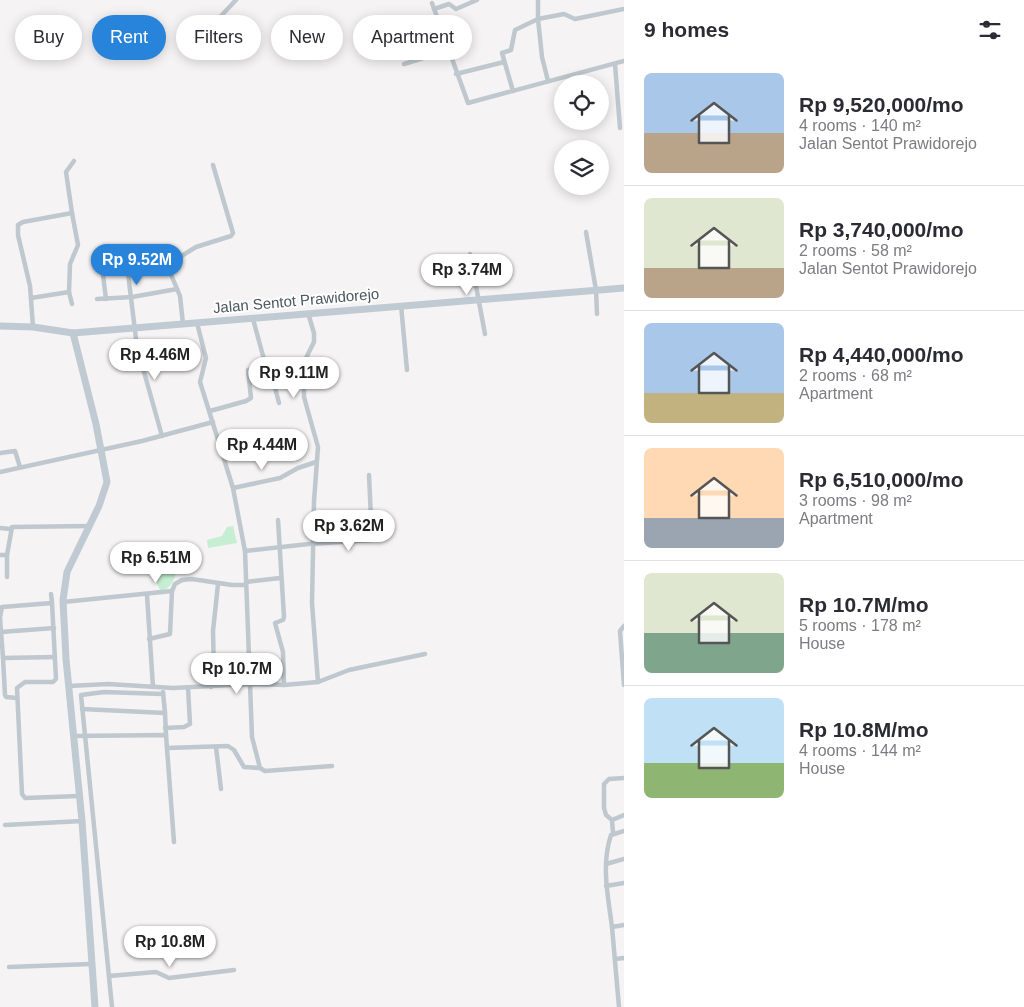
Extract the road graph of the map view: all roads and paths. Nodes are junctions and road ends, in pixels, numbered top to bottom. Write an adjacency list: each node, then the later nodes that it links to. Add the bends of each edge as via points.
1 (236, 0): 7 (street)
2 (477, 0): 5 (street, via 456,9 449,4)
3 (538, 0): 9 (street)
4 (432, 3): 5 (street)
5 (434, 9): 8 (street)
6 (624, 9): 9 (street, via 575,19 564,14)
7 (221, 15)
8 (436, 15)
9 (538, 19): 13 (street, via 515,30 511,50 502,53); 17 (street)
10 (417, 60): 14 (street)
11 (452, 60): 16 (street)
12 (624, 61): 15 (street)
13 (504, 62): 16 (street); 18 (street)
14 (404, 64)
15 (615, 64): 17 (street); 19 (street)
16 (456, 74): 18 (street, via 468,103)
17 (548, 81): 18 (street)
18 (513, 91)
19 (620, 128)
20 (74, 161): 22 (street, via 66,172)
21 (213, 165): 28 (street, via 233,235 196,247 167,265)
22 (72, 213): 30 (street, via 78,245 70,264); 32 (street, via 18,224)
23 (586, 232): 29 (street)
24 (470, 254): 35 (street)
25 (126, 258): 31 (street)
26 (102, 267): 34 (street)
27 (624, 288): 29 (street, Jalan Sentot Prawidorejo)
28 (177, 289): 31 (street); 42 (street)
29 (596, 290): 35 (street, Jalan Sentot Prawidorejo); 39 (street)
30 (69, 292): 32 (street); 36 (street)
31 (132, 297): 34 (street); 45 (street)
32 (31, 298): 44 (street)
33 (97, 299): 34 (street)
34 (106, 299)
35 (478, 299): 37 (street, Jalan Sentot Prawidorejo); 47 (street)
36 (72, 304)
37 (401, 305): 38 (street, Jalan Sentot Prawidorejo); 49 (street)
38 (308, 313): 40 (street, Jalan Sentot Prawidorejo); 56 (street, via 314,342 304,362 304,397 318,447)
39 (597, 314)
40 (253, 319): 41 (street, Jalan Sentot Prawidorejo); 48 (street)
41 (197, 323): 42 (street, Jalan Sentot Prawidorejo); 51 (street, via 206,358 200,382)
42 (183, 324): 45 (street, Jalan Sentot Prawidorejo)
43 (0, 326): 44 (street, Jalan Sentot Prawidorejo)
44 (33, 327): 46 (street, Jalan Sentot Prawidorejo)
45 (133, 329): 46 (street, Jalan Sentot Prawidorejo); 53 (street)
46 (73, 333): 54 (street)
47 (485, 334)
48 (265, 363): 50 (street); 51 (street, via 248,370 251,398)
49 (407, 370)
50 (279, 403)
51 (210, 411): 52 (street)
52 (213, 422): 53 (street); 60 (street)
53 (162, 436): 54 (street)
54 (101, 450): 57 (street); 62 (street, via 106,487)
55 (0, 453): 57 (street, via 15,451)
56 (316, 462): 60 (street, via 280,478); 65 (street)
57 (20, 467): 58 (street)
58 (0, 472)
59 (369, 475): 65 (street, via 372,540)
60 (234, 488): 67 (street)
61 (278, 520): 66 (street)
62 (90, 526): 64 (street, via 16,526); 78 (street, via 67,572)
63 (0, 528): 64 (street)
64 (10, 529): 69 (street)
65 (313, 544): 66 (street); 90 (street, via 312,603)
66 (278, 548): 67 (street); 71 (street)
67 (245, 551): 72 (street)
68 (0, 555): 69 (street)
69 (7, 555): 70 (street)
70 (8, 577)
71 (280, 578): 72 (street); 92 (street, via 284,617 275,622 283,652)
72 (246, 583): 73 (street); 91 (street)
73 (218, 584): 74 (street, via 182,580); 96 (street, via 212,631 214,673)
74 (172, 591): 76 (street); 83 (street, via 170,634)
75 (51, 594): 77 (street)
76 (147, 594): 78 (street); 83 (street)
77 (52, 602): 79 (street, via 2,607); 81 (street)
78 (63, 602): 84 (street)
79 (0, 617): 82 (street)
80 (624, 626): 93 (street, via 620,631)
81 (54, 628): 82 (street); 84 (street)
82 (1, 632): 87 (street)
83 (149, 639): 95 (street)
84 (61, 643): 86 (street); 89 (street)
85 (425, 654): 90 (street, via 350,670)
86 (56, 657): 87 (street); 88 (street)
87 (3, 658): 99 (street)
88 (58, 668): 89 (street); 100 (street, via 56,681 18,685)
89 (66, 668): 94 (street)
90 (318, 682): 92 (street)
91 (250, 684): 92 (street); 96 (street); 110 (street, via 252,738)
92 (284, 685)
93 (624, 685)
94 (69, 686): 95 (street); 105 (street)
95 (153, 687): 98 (street)
96 (211, 687): 97 (street)
97 (188, 688): 98 (street); 103 (street, via 190,724)
98 (163, 691): 101 (street, via 84,693 81,695); 102 (street)
99 (3, 697): 100 (street)
100 (17, 698): 115 (street, via 23,797)
101 (82, 709): 102 (street); 106 (street)
102 (165, 713): 103 (street)
103 (165, 728): 104 (street)
104 (166, 735): 106 (street); 108 (street)
105 (74, 736): 106 (street); 113 (street)
106 (84, 736): 112 (street)
107 (216, 747): 108 (street); 110 (street, via 228,746 244,767); 114 (street)
108 (167, 748): 122 (street)
109 (332, 766): 110 (street)
110 (260, 768)
111 (624, 778): 117 (street, via 609,779 604,784 604,808)
112 (89, 783): 113 (street); 123 (street)
113 (78, 784): 115 (street)
114 (221, 789)
115 (77, 796): 118 (street)
116 (624, 815): 117 (street)
117 (612, 820): 121 (street)
118 (81, 821): 119 (street); 124 (street)
119 (5, 825)
120 (624, 831): 121 (street)
121 (613, 833): 126 (street)
122 (174, 842)
123 (96, 849): 124 (street); 136 (street)
124 (84, 850): 133 (street)
125 (624, 859): 126 (street)
126 (606, 864): 128 (street)
127 (624, 883): 128 (street)
128 (606, 886): 130 (street)
129 (624, 925): 130 (street)
130 (612, 927): 132 (street)
131 (624, 958): 132 (street)
132 (614, 959): 139 (street)
133 (91, 964): 134 (street); 137 (street)
134 (9, 967)
135 (234, 970): 136 (street, via 169,978 156,972)
136 (109, 976): 138 (street)
137 (95, 1007)
138 (112, 1007)
139 (619, 1007)

